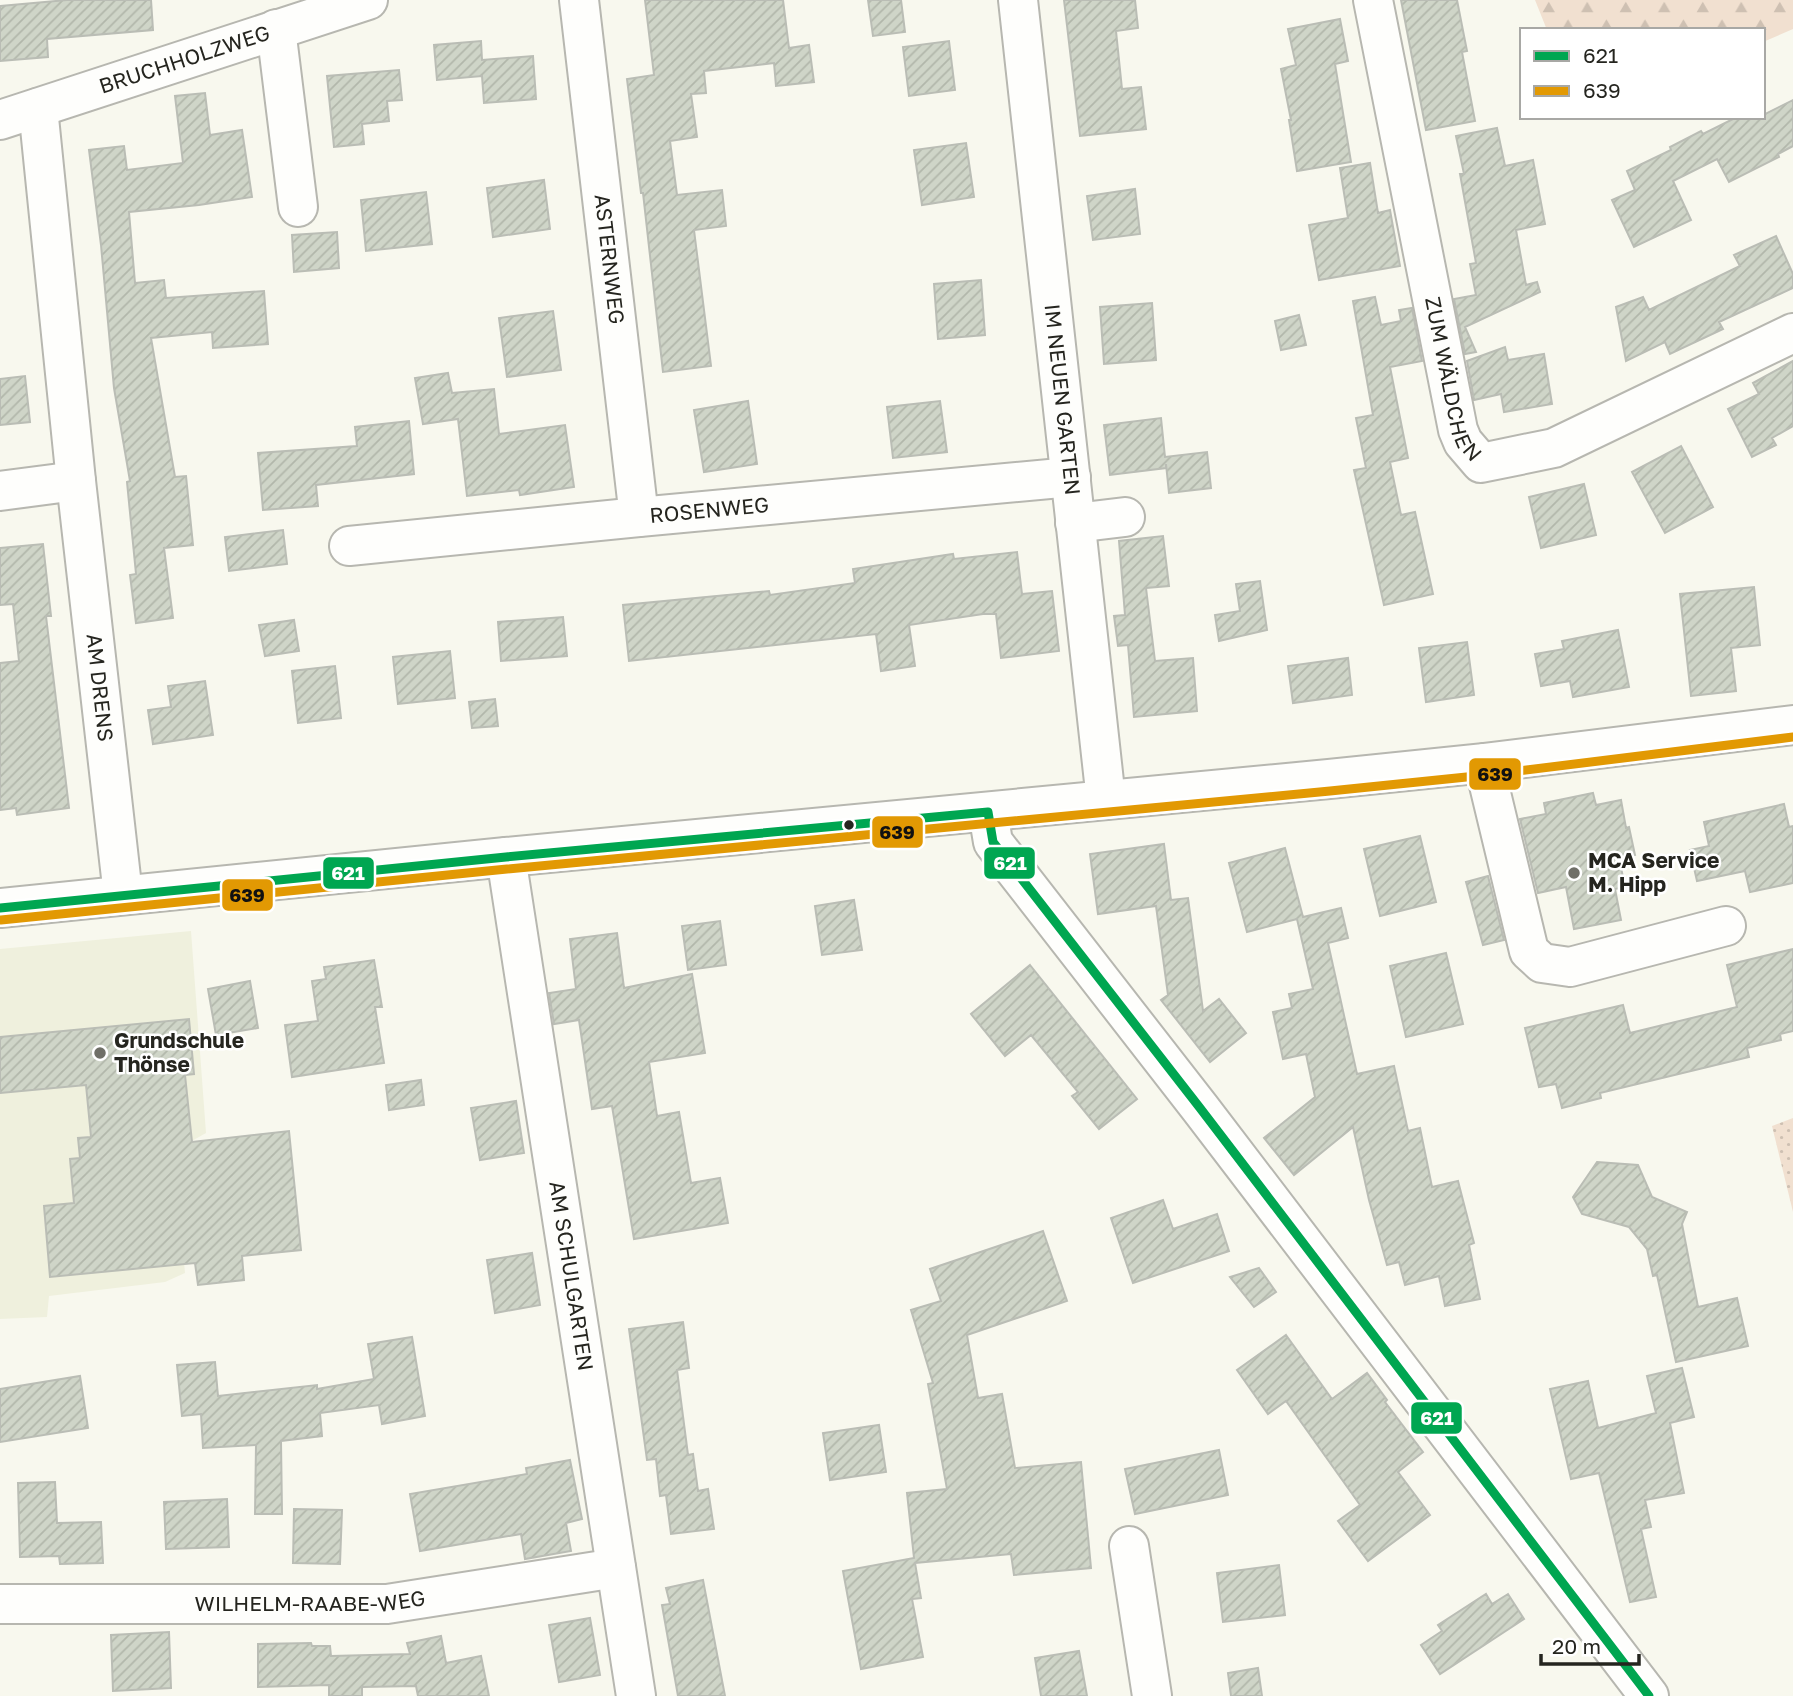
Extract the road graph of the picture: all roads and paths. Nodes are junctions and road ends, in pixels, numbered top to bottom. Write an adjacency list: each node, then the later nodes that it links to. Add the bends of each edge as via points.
1 (369, 0): 5 (street, BRUCHHOLZWEG)
2 (579, 0): 13 (street, ASTERNWEG)
3 (1018, 0): 10 (street, IM NEUEN GARTEN)
4 (1373, 0): 9 (street, ZUM WÄLDCHEN, via 1458,430 1482,463 1554,448)
5 (276, 29): 6 (street, BRUCHHOLZWEG); 8 (street)
6 (38, 108): 7 (street, BRUCHHOLZWEG); 11 (street, AM DRENS)
7 (0, 120)
8 (298, 207)
9 (1793, 332)
10 (1071, 477): 13 (street, ROSENWEG); 15 (street, IM NEUEN GARTEN)
11 (76, 481): 12 (street); 22 (street, AM DRENS)
12 (0, 491)
13 (639, 517): 16 (street, ROSENWEG)
14 (1125, 517): 15 (street)
15 (1075, 523): 19 (street, IM NEUEN GARTEN)
16 (349, 546)
17 (1793, 725): 18 (street)
18 (1485, 763): 19 (street); 24 (street, via 1529,951 1542,963 1570,967)
19 (1106, 800): 20 (street)
20 (988, 812): 21 (street); 30 (street, via 993,842)
21 (506, 857): 22 (street); 26 (street, AM SCHULGARTEN)
22 (123, 895): 23 (street)
23 (0, 908)
24 (1726, 926)
25 (1129, 1546): 29 (street)
26 (616, 1568): 27 (street, WILHELM-RAABE-WEG, via 387,1604); 28 (street, AM SCHULGARTEN)
27 (0, 1604)
28 (636, 1696)
29 (1152, 1696)
30 (1649, 1696)

